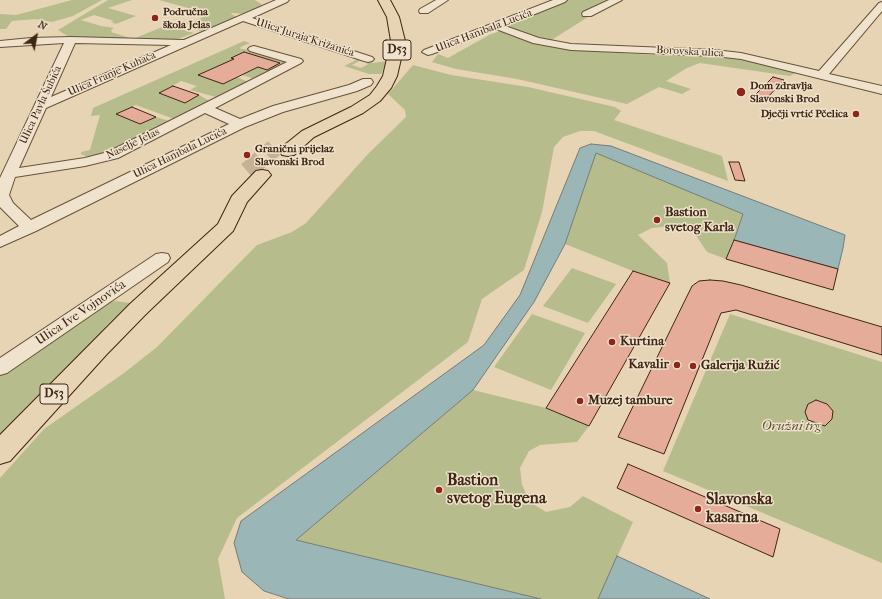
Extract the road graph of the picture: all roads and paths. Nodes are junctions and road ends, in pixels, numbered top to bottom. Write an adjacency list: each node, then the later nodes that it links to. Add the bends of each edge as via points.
1 (284, 0): 9 (street, Ulica Franje Kuhača)
2 (384, 0): 23 (main road, D53, via 393,17 398,41 390,76 384,88 375,98 349,114)
3 (443, 0): 7 (street)
4 (562, 0): 10 (street, Ulica Hanibala Lucića)
5 (617, 0): 8 (street)
6 (882, 5): 17 (street)
7 (424, 11)
8 (587, 14)
9 (243, 18): 12 (street, Ulica Franje Kuhača); 16 (street, Ulica Juraja Križanića)
10 (496, 26): 15 (street, Ulica Hanibala Lucića); 17 (street, Borovska ulica, via 557,45 727,54)
11 (71, 40): 12 (street, Ulica Franje Kuhača); 13 (street); 20 (street, Ulica Pavla Šubića)
12 (184, 42): 20 (street, Ulica Franje Kuhača)
13 (0, 44)
14 (254, 48): 21 (street, Naselje Jelas, via 297,61)
15 (428, 52)
16 (368, 59)
17 (822, 75): 19 (street, Borovska ulica)
18 (367, 82): 22 (street, Ulica Hanibala Lucića)
19 (882, 90)
20 (40, 106): 25 (street, Ulica Pavla Šubića)
21 (205, 108): 22 (street); 25 (street, Naselje Jelas, via 113,155)
22 (240, 124): 26 (street, Ulica Hanibala Lucića)
23 (281, 149)
24 (254, 173): 30 (main road, D53, via 228,224 98,349)
25 (9, 174): 26 (street, Ulica Pavla Šubića, via 1,194 6,205)
26 (30, 228): 27 (street, Ulica Hanibala Lucića)
27 (0, 242)
28 (162, 258): 29 (street, Ulica Ive Vojnovića)
29 (0, 368)
30 (0, 453)

